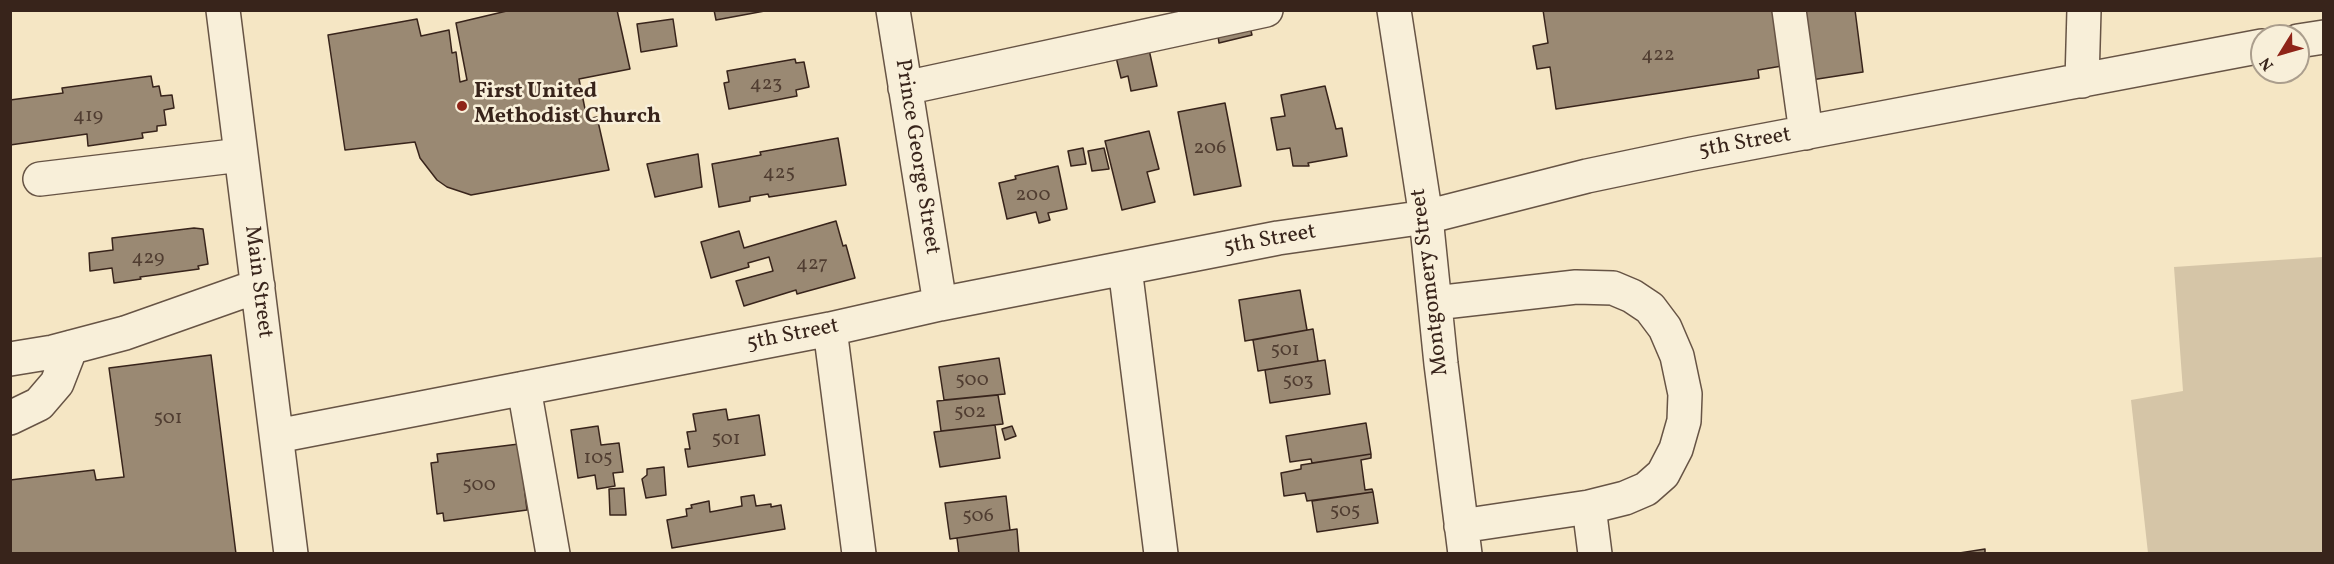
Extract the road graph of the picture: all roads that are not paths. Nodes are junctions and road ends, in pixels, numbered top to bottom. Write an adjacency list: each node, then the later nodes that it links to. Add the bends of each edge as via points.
1 (223, 10): 11 (street, Main Street)
2 (893, 10): 9 (street, Prince George Street)
3 (1266, 10): 9 (street)
4 (1394, 10): 13 (street, Montgomery Street)
5 (1789, 10): 10 (street)
6 (2084, 10): 8 (street)
7 (2250, 48): 8 (street, 5th Street)
8 (2082, 81): 10 (street, 5th Street)
9 (905, 88): 17 (street, Prince George Street)
10 (1806, 133): 13 (street, 5th Street, via 1587,176)
11 (241, 155): 12 (street); 15 (street, Main Street)
12 (40, 179)
13 (1426, 217): 14 (street, 5th Street, via 1278,238); 16 (street, Montgomery Street)
14 (1125, 268): 17 (street, 5th Street); 29 (street)
15 (258, 286): 19 (street, via 125,333); 23 (street, Main Street)
16 (1435, 303): 24 (street, via 1576,287 1612,288 1650,308 1677,356 1685,394 1684,421 1676,449 1663,474 1646,489); 25 (street, Montgomery Street)
17 (940, 304): 18 (street, 5th Street)
18 (830, 329): 21 (street, 5th Street); 28 (street)
19 (71, 347): 20 (street); 22 (street, via 57,383 39,404)
20 (10, 359)
21 (524, 388): 23 (street, 5th Street); 27 (street)
22 (10, 418)
23 (277, 436): 26 (street, Main Street)
24 (1589, 507): 25 (street); 30 (street)
25 (1463, 540)
26 (291, 554)
27 (553, 554)
28 (859, 554)
29 (1161, 554)
30 (1594, 554)

